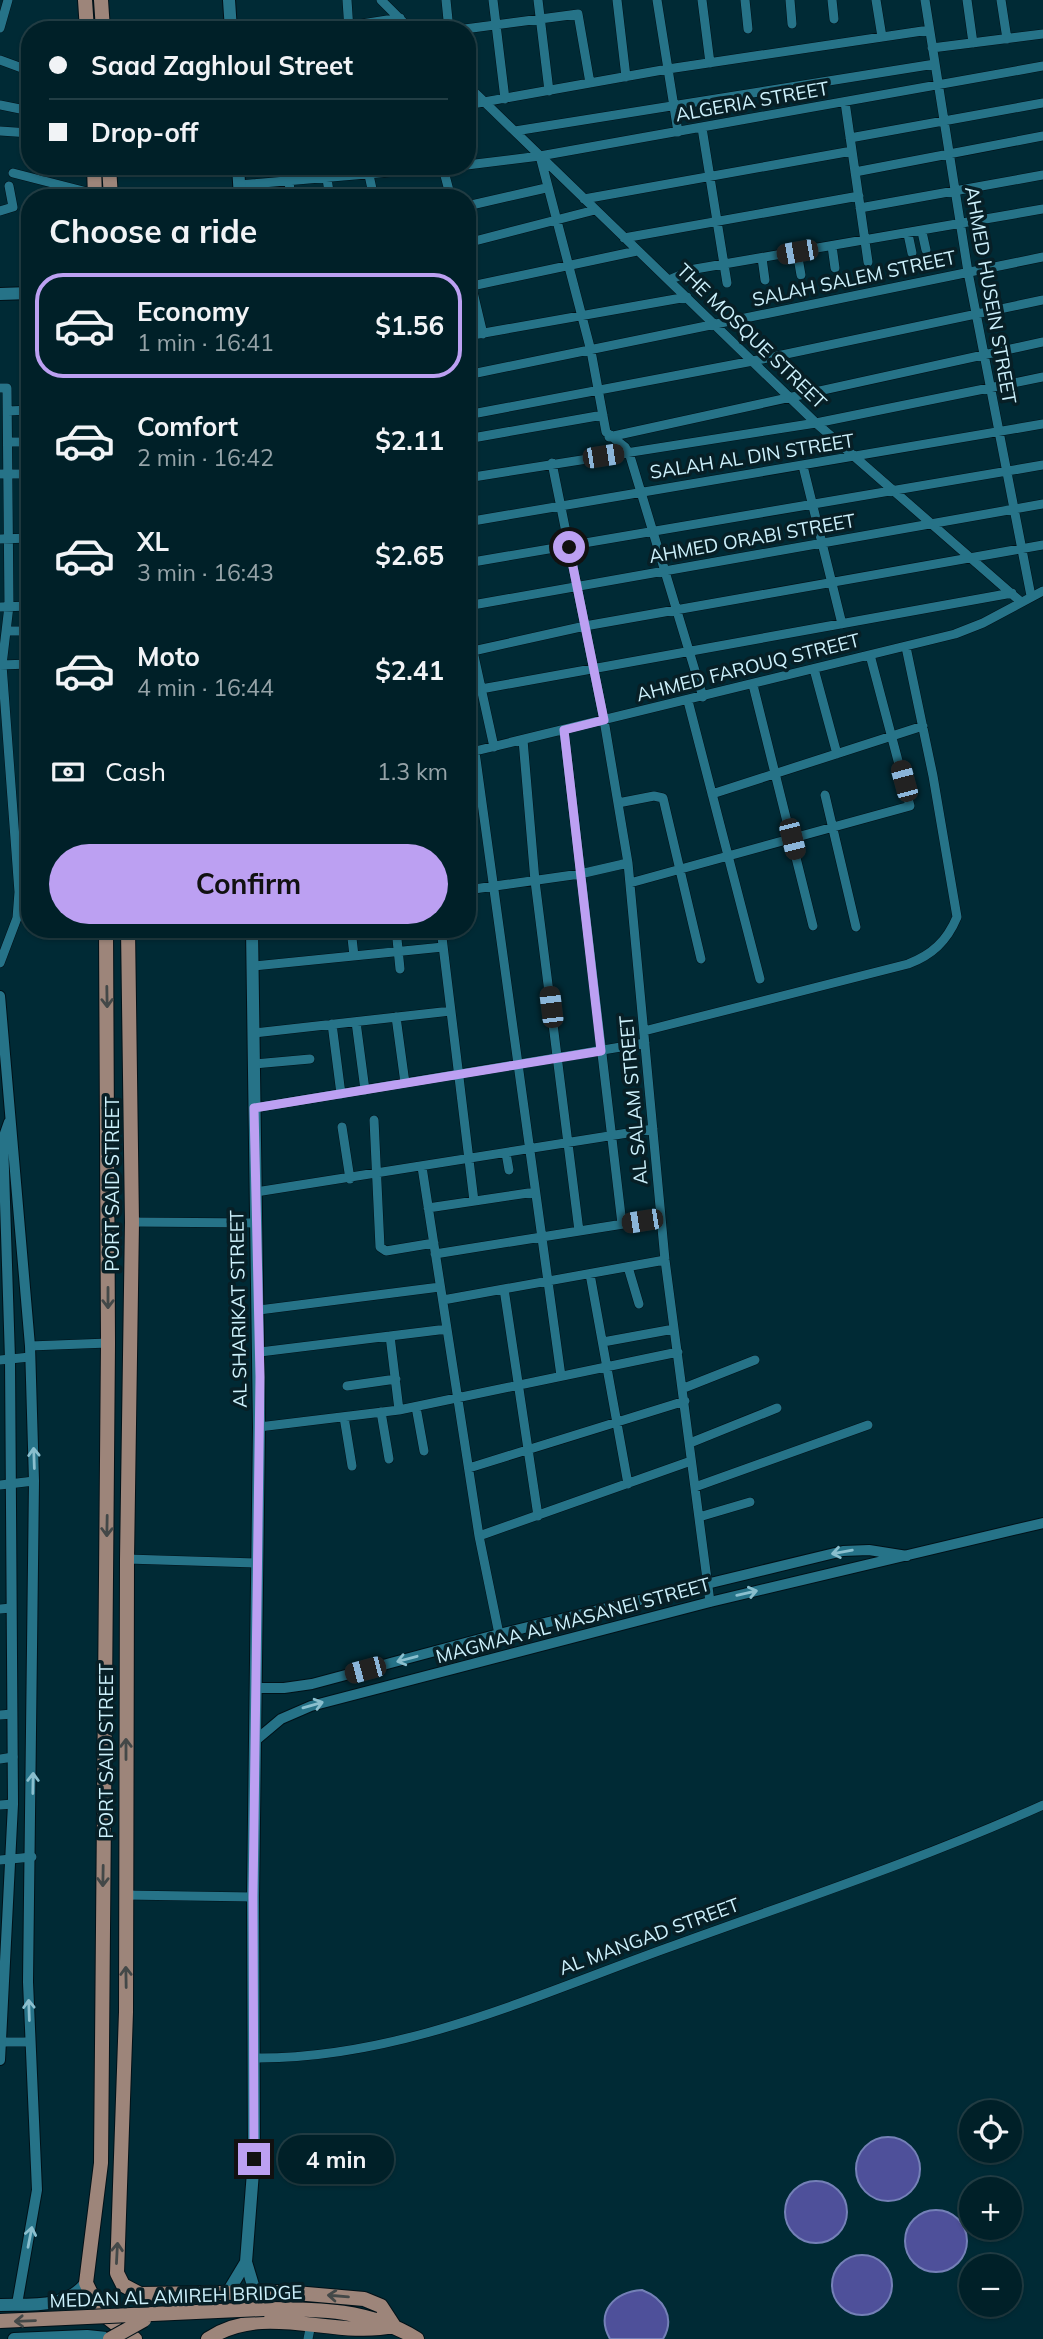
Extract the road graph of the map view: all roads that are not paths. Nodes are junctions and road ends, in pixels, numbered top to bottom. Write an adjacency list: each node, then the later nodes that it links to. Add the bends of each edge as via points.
1 (8, 0): 20 (street)
2 (85, 0): 24 (main road)
3 (101, 0): 25 (main road)
4 (229, 0): 26 (main road)
5 (347, 0): 27 (street)
6 (381, 0): 21 (street)
7 (446, 0): 30 (street)
8 (493, 0): 32 (street)
9 (538, 0): 22 (street)
10 (617, 0): 48 (street)
11 (657, 0): 47 (street)
12 (702, 0): 43 (street)
13 (745, 0): 35 (street)
14 (790, 0): 31 (street)
15 (832, 0): 23 (street)
16 (876, 0): 38 (street)
17 (925, 0): 36 (street, AHMED HUSEIN STREET)
18 (967, 0): 40 (street)
19 (1001, 0): 39 (street)
20 (1, 16): 33 (street)
21 (400, 18): 28 (street); 29 (street)
22 (540, 18): 32 (street); 49 (street, via 576,13 581,18); 51 (street)
23 (834, 19)
24 (86, 21)
25 (102, 21)
26 (230, 21)
27 (348, 21)
28 (385, 21)
29 (403, 21)
30 (448, 21)
31 (792, 24)
32 (496, 25): 34 (street); 53 (street)
33 (0, 28)
34 (476, 28)
35 (748, 29)
36 (929, 30): 38 (street); 41 (street, AHMED HUSEIN STREET)
37 (1043, 34): 39 (street)
38 (882, 37): 43 (street)
39 (1007, 38): 40 (street)
40 (973, 43): 41 (street)
41 (932, 48): 44 (street, AHMED HUSEIN STREET)
42 (0, 60): 46 (street)
43 (710, 63): 47 (street)
44 (935, 64): 50 (street, AHMED HUSEIN STREET); 59 (street)
45 (1043, 66): 50 (street, ALGERIA STREET)
46 (21, 68)
47 (668, 69): 48 (street); 59 (street)
48 (626, 77): 49 (street)
49 (590, 83): 51 (street)
50 (938, 85): 55 (street, ALGERIA STREET); 61 (street, AHMED HUSEIN STREET)
51 (550, 91): 53 (street)
52 (476, 94): 54 (street, THE MOSQUE STREET)
53 (505, 99): 54 (street)
54 (485, 102): 58 (street); 64 (street, THE MOSQUE STREET)
55 (845, 102): 62 (street, ALGERIA STREET); 68 (street)
56 (1043, 103): 61 (street)
57 (0, 104): 60 (street)
58 (476, 104)
59 (674, 107): 64 (street); 66 (street)
60 (21, 109)
61 (943, 120): 68 (street); 70 (street, AHMED HUSEIN STREET)
62 (702, 128): 66 (street, ALGERIA STREET); 79 (street)
63 (0, 131): 65 (street)
64 (515, 131): 71 (street, THE MOSQUE STREET)
65 (21, 132)
66 (678, 132): 71 (street, ALGERIA STREET)
67 (1043, 136): 70 (street)
68 (850, 138): 69 (street)
69 (852, 151): 73 (street); 79 (street)
70 (949, 154): 73 (street); 87 (street, AHMED HUSEIN STREET)
71 (540, 156): 72 (street, ALGERIA STREET); 82 (street); 89 (street, THE MOSQUE STREET)
72 (476, 164)
73 (855, 172): 88 (street)
74 (13, 173): 83 (street)
75 (288, 175): 80 (street)
76 (339, 175): 78 (street)
77 (1043, 175): 87 (street)
78 (327, 177): 80 (street); 86 (street)
79 (710, 177): 89 (street); 96 (street)
80 (289, 181): 84 (street); 85 (street)
81 (9, 186): 94 (street, via 13,207)
82 (546, 188): 90 (street); 95 (street)
83 (70, 189)
84 (249, 189)
85 (290, 189)
86 (329, 189)
87 (954, 191): 91 (street); 97 (street, AHMED HUSEIN STREET)
88 (859, 196): 91 (street); 96 (street)
89 (584, 199): 93 (street, THE MOSQUE STREET)
90 (476, 204)
91 (860, 208): 102 (street)
92 (1043, 209): 97 (street)
93 (595, 210): 95 (street); 100 (street, THE MOSQUE STREET)
94 (0, 211)
95 (556, 220): 101 (street); 112 (street)
96 (717, 221): 100 (street); 111 (street)
97 (960, 225): 98 (street); 114 (street, AHMED HUSEIN STREET)
98 (922, 232): 99 (street); 104 (street)
99 (908, 234): 102 (street); 107 (street)
100 (624, 238): 105 (street, THE MOSQUE STREET)
101 (476, 241)
102 (865, 241): 103 (street); 110 (street)
103 (832, 246): 106 (street); 113 (street)
104 (926, 250)
105 (637, 251): 112 (street); 116 (street, THE MOSQUE STREET)
106 (797, 252): 109 (street); 115 (street)
107 (912, 253)
108 (1043, 257): 114 (street, SALAH SALEM STREET)
109 (762, 258): 111 (street); 117 (street)
110 (868, 262)
111 (724, 264): 116 (street); 118 (street)
112 (570, 265): 119 (street); 126 (street)
113 (835, 268)
114 (968, 272): 125 (street, AHMED HUSEIN STREET); 127 (street, SALAH SALEM STREET)
115 (802, 275)
116 (669, 280): 122 (street, THE MOSQUE STREET)
117 (765, 280)
118 (727, 283)
119 (476, 286)
120 (21, 293): 121 (main road)
121 (0, 294)
122 (687, 297): 126 (street); 127 (street, THE MOSQUE STREET)
123 (1043, 300): 125 (street)
124 (476, 309): 128 (street)
125 (975, 313): 132 (street, AHMED HUSEIN STREET); 133 (street)
126 (583, 316): 128 (street); 131 (street)
127 (716, 326): 131 (street, SALAH SALEM STREET); 133 (street, THE MOSQUE STREET)
128 (483, 334): 129 (street)
129 (476, 335)
130 (1043, 342): 132 (street)
131 (591, 351): 134 (street, SALAH SALEM STREET); 138 (street)
132 (983, 355): 137 (street, AHMED HUSEIN STREET); 139 (street)
133 (753, 361): 138 (street); 139 (street, THE MOSQUE STREET)
134 (476, 373)
135 (1043, 377): 137 (street)
136 (0, 388): 141 (street, via 7,388)
137 (990, 388): 144 (street); 146 (street, AHMED HUSEIN STREET)
138 (598, 390): 142 (street); 143 (street)
139 (790, 397): 144 (street, THE MOSQUE STREET); 148 (street)
140 (21, 410): 141 (street)
141 (8, 411): 149 (street)
142 (476, 413)
143 (603, 415): 147 (street); 148 (street)
144 (816, 423): 151 (street); 152 (street, THE MOSQUE STREET)
145 (1043, 424): 146 (street, SALAH AL DIN STREET)
146 (999, 431): 152 (street, SALAH AL DIN STREET); 156 (street, AHMED HUSEIN STREET)
147 (476, 437)
148 (609, 437): 151 (street)
149 (8, 442): 150 (street); 157 (street)
150 (21, 442)
151 (628, 452): 153 (street); 159 (street)
152 (856, 457): 155 (street, SALAH AL DIN STREET); 160 (street, THE MOSQUE STREET)
153 (552, 463): 158 (street); 161 (street, AL SALAM STREET)
154 (1043, 465): 156 (street)
155 (803, 466): 159 (street, SALAH AL DIN STREET); 162 (street)
156 (1006, 471): 160 (street); 164 (street, AHMED HUSEIN STREET)
157 (4, 474): 168 (street)
158 (476, 476)
159 (642, 491): 161 (street, SALAH AL DIN STREET); 167 (street)
160 (894, 491): 162 (street); 166 (street, THE MOSQUE STREET)
161 (561, 505): 165 (street, SALAH AL DIN STREET); 171 (street, AL SALAM STREET)
162 (813, 505): 167 (street); 169 (street)
163 (1043, 505): 164 (street, AHMED ORABI STREET)
164 (1014, 510): 166 (street, AHMED ORABI STREET); 172 (street, AHMED HUSEIN STREET)
165 (476, 520)
166 (931, 526): 169 (street, AHMED ORABI STREET); 173 (street, THE MOSQUE STREET)
167 (654, 532): 171 (street); 175 (street)
168 (4, 539): 183 (street)
169 (822, 543): 175 (street, AHMED ORABI STREET); 176 (street)
170 (1043, 545): 172 (street)
171 (569, 547): 174 (street); 177 (street, AL SALAM STREET)
172 (1022, 549): 173 (street); 180 (street, AHMED HUSEIN STREET)
173 (971, 559): 176 (street); 179 (street, THE MOSQUE STREET)
174 (476, 562)
175 (666, 571): 177 (street, AHMED ORABI STREET); 184 (street)
176 (832, 583): 184 (street); 185 (street)
177 (577, 587): 182 (street, AHMED ORABI STREET); 186 (street, AL SALAM STREET)
178 (1043, 592): 180 (street, AHMED FAROUQ STREET)
179 (1012, 593): 181 (street, THE MOSQUE STREET); 185 (street)
180 (1031, 596): 181 (street, AHMED FAROUQ STREET)
181 (1021, 602): 189 (street, AHMED FAROUQ STREET, via 969,629)
182 (476, 604)
183 (5, 607): 187 (street)
184 (677, 610): 186 (street); 190 (street)
185 (842, 624): 190 (street)
186 (585, 626): 191 (street); 195 (street, AL SALAM STREET)
187 (6, 631): 188 (street); 194 (street)
188 (21, 631)
189 (906, 647): 192 (street, AHMED FAROUQ STREET); 203 (street)
190 (690, 652): 195 (street); 200 (street)
191 (476, 654)
192 (870, 655): 196 (street, AHMED FAROUQ STREET); 205 (street)
193 (21, 664): 194 (street)
194 (1, 665): 211 (street)
195 (594, 668): 199 (street); 202 (street, AL SALAM STREET)
196 (814, 669): 198 (street, AHMED FAROUQ STREET); 209 (street)
197 (476, 672): 199 (street)
198 (753, 685): 200 (street, AHMED FAROUQ STREET); 210 (street)
199 (481, 689): 207 (street)
200 (703, 697): 201 (street, AHMED FAROUQ STREET)
201 (688, 701): 202 (street, AHMED FAROUQ STREET); 213 (street)
202 (604, 720): 204 (street, AHMED FAROUQ STREET); 215 (street, AL SALAM STREET)
203 (923, 726): 205 (street); 247 (street, via 957,917 938,947 908,964)
204 (564, 730): 206 (street, AHMED FAROUQ STREET); 221 (street)
205 (892, 736): 209 (street); 216 (street, via 910,804)
206 (523, 740): 207 (street, AHMED FAROUQ STREET); 222 (street)
207 (494, 747): 208 (street, AHMED FAROUQ STREET)
208 (476, 751)
209 (837, 754): 210 (street)
210 (775, 774): 213 (street); 217 (street)
211 (5, 775): 238 (street, via 19,892 17,918)
212 (476, 784): 224 (street)
213 (712, 794): 218 (street)
214 (825, 794): 216 (street)
215 (618, 803): 219 (street, AL SALAM STREET); 220 (street, via 663,798)
216 (833, 827): 217 (street); 227 (street)
217 (792, 839): 218 (street); 226 (street)
218 (728, 855): 220 (street); 241 (street)
219 (628, 863): 221 (street); 223 (street, AL SALAM STREET)
220 (680, 869): 223 (street); 237 (street)
221 (580, 874): 222 (street); 251 (street)
222 (536, 881): 224 (street); 252 (street)
223 (630, 883): 247 (street, AL SALAM STREET)
224 (492, 886): 225 (street); 255 (street)
225 (476, 889)
226 (813, 926)
227 (856, 926)
228 (106, 938): 301 (main road, PORT SAID STREET, one-way to 301)
229 (128, 938): 281 (main road, PORT SAID STREET)
230 (252, 938): 239 (main road, AL SHARIKAT STREET)
231 (352, 938): 236 (street)
232 (397, 938): 235 (street)
233 (442, 938): 234 (street)
234 (443, 947): 235 (street); 243 (street)
235 (398, 952): 236 (street); 240 (street)
236 (354, 956): 239 (street)
237 (701, 959)
238 (0, 963)
239 (253, 966): 248 (main road, AL SHARIKAT STREET)
240 (400, 969)
241 (760, 979)
242 (0, 996): 249 (street)
243 (451, 1011): 244 (street); 256 (street)
244 (396, 1017): 245 (street); 257 (street)
245 (356, 1022): 246 (street); 259 (street)
246 (332, 1024): 248 (street); 260 (street)
247 (644, 1031): 250 (street, AL SALAM STREET)
248 (254, 1033): 254 (main road, AL SHARIKAT STREET)
249 (2, 1034): 258 (street)
250 (645, 1043): 251 (street); 265 (street, AL SALAM STREET)
251 (601, 1051): 252 (street); 266 (street)
252 (557, 1058): 255 (street); 267 (street)
253 (310, 1059): 254 (street)
254 (254, 1064): 261 (main road, AL SHARIKAT STREET)
255 (516, 1065): 256 (street); 268 (street)
256 (459, 1074): 257 (street); 270 (street)
257 (405, 1083): 259 (street)
258 (4, 1087): 263 (street)
259 (365, 1090): 260 (street)
260 (341, 1094): 261 (street)
261 (254, 1108): 275 (main road, AL SHARIKAT STREET)
262 (374, 1120): 273 (street)
263 (5, 1123): 279 (street); 302 (street, via 15,1139)
264 (342, 1127): 274 (street)
265 (653, 1129): 266 (street); 280 (street, AL SALAM STREET)
266 (611, 1136): 267 (street); 283 (street)
267 (567, 1143): 268 (street); 284 (street)
268 (528, 1150): 269 (street); 276 (street)
269 (506, 1153): 270 (street); 272 (street)
270 (469, 1160): 271 (street); 277 (street)
271 (422, 1167): 273 (street); 278 (street)
272 (509, 1170)
273 (378, 1175): 274 (street); 286 (street, via 383,1250)
274 (350, 1179): 275 (street)
275 (256, 1192): 282 (main road, AL SHARIKAT STREET)
276 (535, 1192): 277 (street); 285 (street)
277 (474, 1201): 278 (street)
278 (428, 1208): 286 (street)
279 (2, 1212): 305 (street)
280 (661, 1218): 283 (street); 288 (street, AL SALAM STREET)
281 (132, 1222): 282 (street); 340 (main road, PORT SAID STREET)
282 (256, 1223): 296 (main road, AL SHARIKAT STREET)
283 (622, 1224): 284 (street)
284 (579, 1231): 285 (street)
285 (541, 1237): 287 (street); 291 (street)
286 (434, 1243): 287 (street)
287 (435, 1254): 292 (street)
288 (665, 1260): 289 (street); 298 (street, AL SALAM STREET)
289 (628, 1267): 290 (street); 295 (street)
290 (590, 1273): 291 (street); 300 (street)
291 (548, 1281): 293 (street); 308 (street)
292 (440, 1287): 294 (street); 296 (street)
293 (503, 1289): 294 (street); 310 (street)
294 (443, 1300): 297 (street)
295 (639, 1304)
296 (259, 1310): 303 (main road, AL SHARIKAT STREET)
297 (447, 1329): 299 (street); 313 (street)
298 (674, 1329): 300 (street); 304 (street, AL SALAM STREET)
299 (390, 1336): 303 (street); 309 (street)
300 (603, 1342): 307 (street)
301 (108, 1343): 302 (street); 362 (main road, PORT SAID STREET, one-way to 362)
302 (30, 1351): 305 (street); 330 (street, one-way to 302)
303 (260, 1352): 322 (main road, AL SHARIKAT STREET)
304 (678, 1352): 307 (street); 312 (street, AL SALAM STREET)
305 (5, 1359): 331 (street)
306 (755, 1360): 312 (street)
307 (607, 1367): 308 (street); 320 (street)
308 (561, 1376): 310 (street)
309 (396, 1379): 311 (street); 317 (street)
310 (518, 1385): 313 (street); 324 (street)
311 (346, 1386)
312 (684, 1388): 314 (street, AL SALAM STREET)
313 (458, 1398): 315 (street); 329 (street)
314 (685, 1401): 320 (street); 323 (street, AL SALAM STREET)
315 (415, 1406): 317 (street); 325 (street)
316 (777, 1408): 323 (street)
317 (399, 1410): 318 (street)
318 (381, 1412): 319 (street); 326 (street)
319 (344, 1417): 322 (street); 328 (street)
320 (617, 1422): 324 (street); 332 (street)
321 (868, 1424): 333 (street)
322 (259, 1427): 341 (main road, AL SHARIKAT STREET)
323 (690, 1443): 327 (street, AL SALAM STREET)
324 (528, 1449): 329 (street); 335 (street)
325 (424, 1451)
326 (389, 1459)
327 (691, 1461): 332 (street); 333 (street, AL SALAM STREET)
328 (352, 1466)
329 (469, 1468): 338 (street)
330 (34, 1481): 331 (street); 355 (street, one-way to 330)
331 (6, 1484): 344 (street)
332 (628, 1484): 335 (street)
333 (695, 1487): 336 (street, AL SALAM STREET)
334 (750, 1502): 336 (street)
335 (538, 1516): 338 (street)
336 (699, 1517): 342 (street, AL SALAM STREET)
337 (1043, 1523): 339 (street, MAGMAA AL MASANEI STREET)
338 (479, 1536): 345 (street)
339 (909, 1557): 342 (street, MAGMAA AL MASANEI STREET, one-way to 342, via 843,1551); 343 (street, MAGMAA AL MASANEI STREET, one-way to 339)
340 (127, 1559): 341 (street); 358 (main road, PORT SAID STREET, one-way to 340)
341 (256, 1563): 347 (main road, AL SHARIKAT STREET)
342 (707, 1584): 343 (street, AL SALAM STREET); 345 (street, MAGMAA AL MASANEI STREET)
343 (710, 1602): 349 (street, MAGMAA AL MASANEI STREET, one-way to 343, via 300,1709)
344 (5, 1609): 346 (street)
345 (499, 1634): 347 (street, MAGMAA AL MASANEI STREET, one-way to 347, via 312,1684)
346 (6, 1662): 348 (street)
347 (257, 1688): 349 (main road, AL SHARIKAT STREET)
348 (6, 1714): 350 (street)
349 (256, 1740): 359 (main road, AL SHARIKAT STREET)
350 (13, 1757): 351 (street); 352 (street)
351 (0, 1759)
352 (13, 1804): 353 (street); 356 (street)
353 (0, 1805)
354 (1043, 1805): 367 (street, AL MANGAD STREET, via 912,1858 441,2029 345,2052)
355 (32, 1857): 356 (street); 364 (street, one-way to 355)
356 (13, 1859): 357 (street); 360 (street)
357 (0, 1860)
358 (125, 1895): 359 (street); 361 (main road, PORT SAID STREET, one-way to 358)
359 (253, 1897): 367 (main road, AL SHARIKAT STREET)
360 (2, 1985): 363 (street)
361 (126, 2012): 362 (main road, via 114,2018); 365 (main road, PORT SAID STREET)
362 (101, 2015): 366 (main road, PORT SAID STREET)
363 (1, 2042): 364 (street); 368 (street)
364 (30, 2042): 374 (street, one-way to 364, via 37,2190)
365 (125, 2043): 366 (main road); 371 (main road, PORT SAID STREET, one-way to 365, via 140,2294 119,2279)
366 (102, 2047): 370 (main road, PORT SAID STREET, via 102,2163)
367 (256, 2059): 369 (main road, AL SHARIKAT STREET)
368 (0, 2060)
369 (246, 2262): 371 (main road); 372 (main road)
370 (86, 2283): 373 (main road); 386 (main road, via 100,2312)
371 (228, 2292): 372 (main road, PORT SAID STREET)
372 (255, 2292): 379 (main road, PORT SAID STREET, one-way to 372, via 385,2310 364,2298)
373 (61, 2301): 374 (main road); 382 (main road, via 72,2318 65,2332)
374 (17, 2304): 375 (main road)
375 (0, 2305)
376 (163, 2315): 377 (main road, MEDAN AL AMIREH BRIDGE, one-way to 377, bridge); 379 (main road, MEDAN AL AMIREH BRIDGE, bridge, via 264,2309 347,2312); 384 (main road, bridge, via 136,2323)
377 (0, 2322)
378 (311, 2323): 380 (main road); 381 (main road, via 258,2320); 388 (street)
379 (394, 2326): 380 (main road); 389 (main road)
380 (335, 2332)
381 (228, 2333): 387 (main road)
382 (56, 2337): 383 (main road); 385 (main road)
383 (14, 2339)
384 (110, 2339)
385 (116, 2339)
386 (135, 2339)
387 (208, 2339)
388 (308, 2339)
389 (417, 2339)

